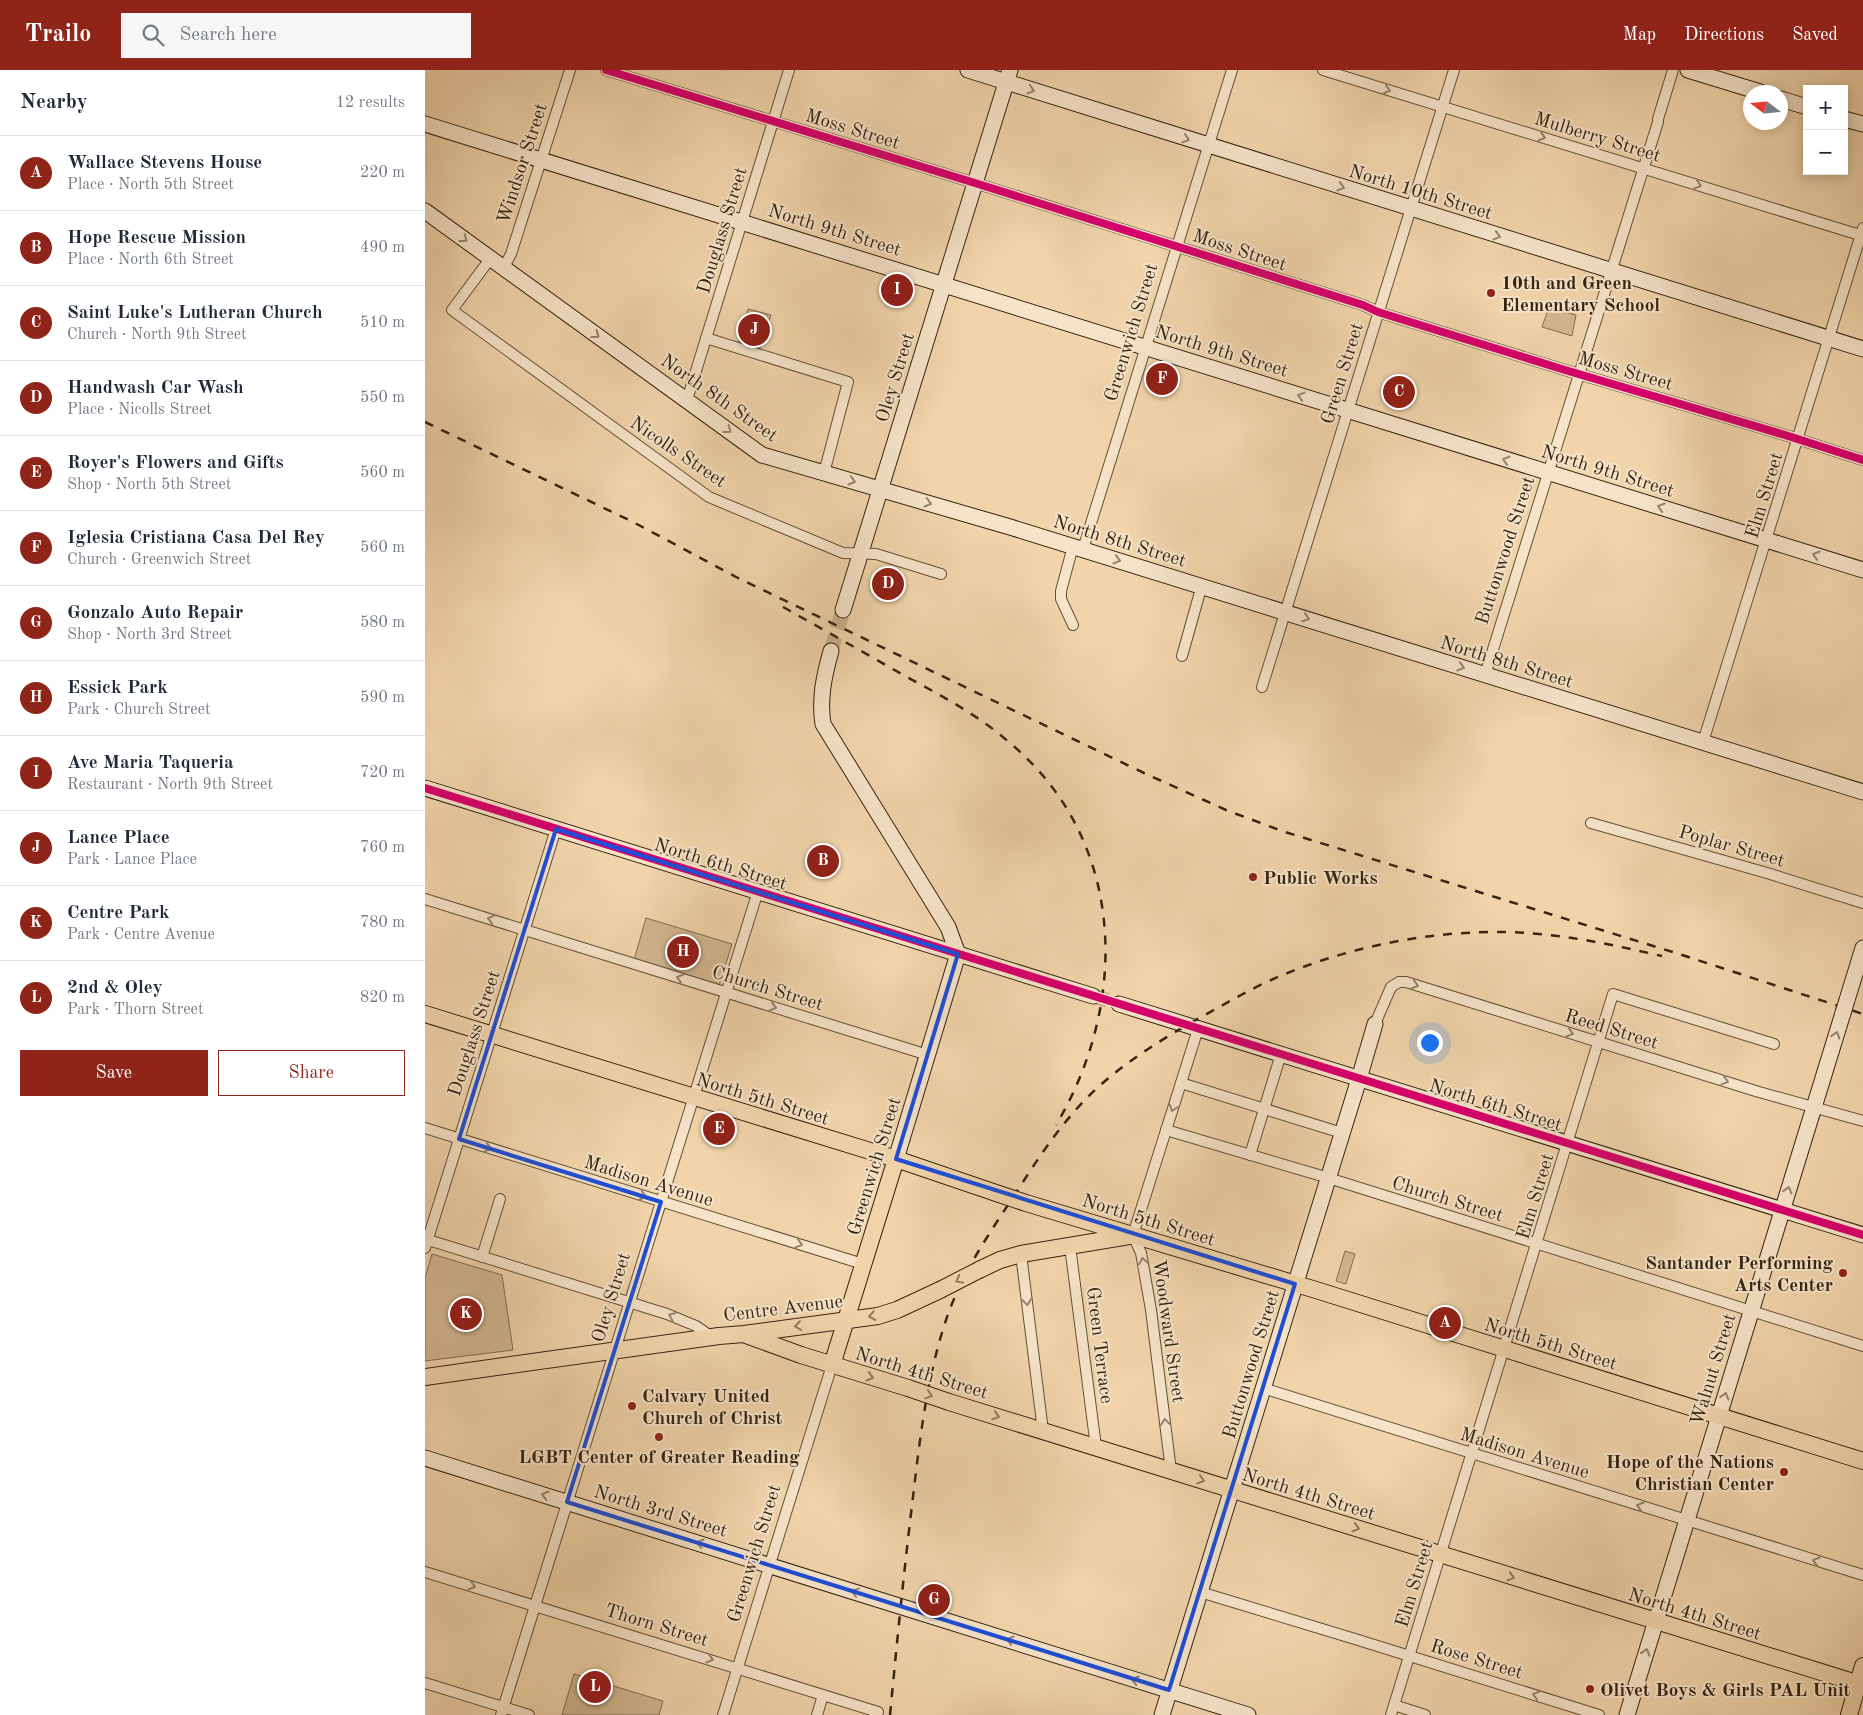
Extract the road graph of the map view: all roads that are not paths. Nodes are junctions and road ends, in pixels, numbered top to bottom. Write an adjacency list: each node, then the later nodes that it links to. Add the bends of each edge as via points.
1 (570, 70): 20 (street, Windsor Street)
2 (607, 70): 16 (street, Moss Street)
3 (789, 70): 16 (street, Douglass Street)
4 (968, 70): 10 (street, North 10th Street)
5 (1232, 70): 19 (street, Greenwich Street)
6 (1323, 70): 14 (street, Mulberry Street, one-way to 14)
7 (1453, 70): 14 (street, Green Street)
8 (1673, 70): 21 (street, Buttonwood Street)
9 (1688, 70): 11 (street)
10 (1009, 76): 19 (street, North 10th Street, one-way to 19); 22 (street, Oley Street)
11 (1743, 87)
12 (1788, 101): 13 (street)
13 (1803, 106)
14 (1442, 107): 21 (street, Mulberry Street, one-way to 21); 23 (street, Green Street)
15 (1848, 120): 18 (street)
16 (773, 121): 22 (street, Moss Street); 25 (street, Douglass Street)
17 (425, 124): 20 (street, North 9th Street)
18 (1863, 124)
19 (1209, 146): 23 (street, North 10th Street, one-way to 23); 27 (street, Greenwich Street)
20 (542, 160): 25 (street, North 9th Street); 29 (street, Windsor Street)
21 (1643, 168): 26 (street, Mulberry Street, one-way to 26); 30 (street, Buttonwood Street)
22 (975, 183): 27 (street, Moss Street); 31 (street, Oley Street)
23 (1411, 209): 30 (street, North 10th Street, one-way to 30); 32 (street, Green Street)
24 (425, 211): 28 (street, North 8th Street, one-way to 28)
25 (742, 222): 31 (street, North 9th Street); 33 (street, Douglass Street)
26 (1862, 233): 34 (street, Elm Street)
27 (1177, 247): 32 (street, Moss Street); 35 (street, Greenwich Street)
28 (490, 259): 29 (street, North 8th Street); 47 (street, Nicolls Street, via 452,310 709,497 843,553)
29 (504, 267): 38 (street, North 8th Street, one-way to 38)
30 (1612, 271): 34 (street, North 10th Street); 37 (street, Buttonwood Street)
31 (944, 284): 35 (street, North 9th Street); 44 (street, Oley Street)
32 (1378, 312): 37 (street, Moss Street); 39 (street, Green Street)
33 (706, 338): 38 (street, Douglass Street); 42 (street, via 849,382)
34 (1829, 339): 36 (street, North 10th Street); 40 (street, Elm Street)
35 (1146, 347): 39 (street, North 9th Street, one-way to 35); 46 (street, Greenwich Street)
36 (1863, 349)
37 (1580, 374): 40 (street, Moss Street); 43 (street, Buttonwood Street)
38 (687, 400): 42 (street, North 8th Street, one-way to 42, via 762,455)
39 (1348, 411): 43 (street, North 9th Street, one-way to 39); 52 (street, Green Street)
40 (1798, 439): 41 (street, Moss Street); 45 (street, Elm Street)
41 (1863, 460)
42 (824, 473): 44 (street, North 8th Street, one-way to 44)
43 (1549, 473): 45 (street, North 9th Street, one-way to 43); 56 (street, Buttonwood Street)
44 (881, 490): 46 (street, North 8th Street, one-way to 46); 47 (street, Oley Street)
45 (1767, 540): 48 (street, North 9th Street, one-way to 45); 58 (street, Elm Street)
46 (1078, 548): 50 (street, North 8th Street, one-way to 50); 53 (street, Greenwich Street, via 1061,591 1061,599)
47 (861, 554): 49 (street, Nicolls Street, via 876,554); 51 (street, Oley Street)
48 (1863, 570)
49 (941, 574)
50 (1202, 585): 52 (street, North 8th Street); 55 (street)
51 (843, 610)
52 (1285, 611): 56 (street, North 8th Street, one-way to 56); 57 (street, Green Street)
53 (1073, 625)
54 (831, 651): 68 (street, via 822,690 823,724 949,927)
55 (1182, 656)
56 (1485, 675): 58 (street, North 8th Street)
57 (1262, 687)
58 (1703, 742): 60 (street, North 8th Street)
59 (425, 788): 62 (street, North 6th Street)
60 (1863, 792)
61 (1591, 823): 65 (street, Poplar Street)
62 (556, 829): 63 (street, North 6th Street); 66 (street, Douglass Street)
63 (758, 892): 68 (street, North 6th Street); 69 (street, Oley Street)
64 (425, 899): 66 (street, Church Street, one-way to 64)
65 (1863, 903)
66 (524, 930): 69 (street, Church Street, one-way to 66); 75 (street, Douglass Street)
67 (1863, 948): 83 (street, Walnut Street, one-way to 67)
68 (958, 954): 70 (street, North 6th Street); 79 (street, Greenwich Street)
69 (726, 993): 79 (street, Church Street, one-way to 79); 82 (street, Oley Street)
70 (1093, 996)
71 (1119, 1004): 74 (street, North 6th Street)
72 (425, 1014): 75 (main road, North 5th Street)
73 (1375, 1024): 76 (street, Reed Street, one-way to 76, via 1391,987 1406,982); 80 (street, Buttonwood Street)
74 (1199, 1029): 78 (street, North 6th Street); 81 (street)
75 (491, 1034): 82 (main road, North 5th Street); 89 (street, Douglass Street)
76 (1598, 1042): 77 (street, Elm Street, via 1613,994); 83 (street, Reed Street, one-way to 83); 90 (street, Elm Street)
77 (1775, 1044)
78 (1281, 1054): 80 (street, North 6th Street); 84 (street)
79 (928, 1055): 92 (street, Greenwich Street)
80 (1359, 1079): 88 (street, Buttonwood Street); 90 (street, North 6th Street)
81 (1181, 1083): 84 (street); 87 (street, one-way to 87)
82 (694, 1097): 92 (main road, North 5th Street); 95 (street, Oley Street)
83 (1813, 1107): 85 (street, Reed Street); 96 (street, Walnut Street, one-way to 83)
84 (1264, 1109): 88 (street); 91 (street)
85 (1863, 1121)
86 (425, 1128): 89 (street, Madison Avenue)
87 (1166, 1130): 91 (street, Church Street); 97 (street)
88 (1342, 1133): 93 (street, Buttonwood Street)
89 (459, 1139): 95 (street, Madison Avenue, one-way to 95); 99 (street, Douglass Street)
90 (1567, 1143): 96 (street, North 6th Street); 100 (street, Elm Street)
91 (1249, 1155): 93 (street, Church Street)
92 (896, 1160): 97 (main road, North 5th Street, bridge); 104 (main road, Greenwich Street)
93 (1328, 1179): 100 (street, Church Street); 105 (street, Buttonwood Street)
94 (500, 1198): 103 (street)
95 (661, 1202): 104 (street, Madison Avenue, one-way to 104); 106 (street, Oley Street)
96 (1782, 1210): 98 (street, North 6th Street); 107 (street, Walnut Street)
97 (1133, 1235): 101 (main road, Centre Avenue); 105 (main road, North 5th Street); 123 (street, Woodward Street, one-way to 97, via 1151,1310 1141,1253)
98 (1863, 1235)
99 (426, 1242): 103 (street)
100 (1536, 1244): 107 (street, Church Street); 113 (street, Elm Street)
101 (1070, 1246): 102 (main road, Centre Avenue); 119 (street, Green Terrace)
102 (1021, 1254): 108 (main road, Centre Avenue, one-way to 108, bridge, via 1000,1260 885,1314); 118 (street, one-way to 118)
103 (482, 1257): 106 (street)
104 (863, 1264): 108 (main road, Greenwich Street)
105 (1295, 1284): 113 (main road, North 5th Street); 116 (street, Buttonwood Street)
106 (630, 1302): 110 (street, one-way to 106, via 696,1326); 112 (street, Oley Street)
107 (1751, 1312): 111 (street, Church Street); 117 (street, Walnut Street, one-way to 107)
108 (846, 1319): 109 (main road, Centre Avenue, one-way to 109); 114 (main road, Greenwich Street)
109 (744, 1334): 110 (main road, Centre Avenue); 114 (main road, North 4th Street)
110 (712, 1336): 112 (main road, Centre Avenue)
111 (1863, 1346)
112 (615, 1350): 115 (main road, Centre Avenue); 125 (street, Oley Street)
113 (1503, 1350): 117 (main road, North 5th Street); 120 (street, Elm Street)
114 (832, 1365): 118 (main road, North 4th Street, one-way to 118, bridge); 128 (street, Greenwich Street)
115 (425, 1377)
116 (1263, 1388): 120 (street, Madison Avenue); 124 (street, Buttonwood Street)
117 (1719, 1416): 122 (main road, North 5th Street); 126 (street, Walnut Street)
118 (1043, 1431): 119 (main road, North 4th Street)
119 (1096, 1447): 123 (main road, North 4th Street)
120 (1471, 1454): 126 (street, Madison Avenue, one-way to 120); 127 (street, Elm Street)
121 (425, 1458): 125 (street, North 3rd Street, one-way to 121)
122 (1863, 1460)
123 (1171, 1470): 124 (main road, North 4th Street, one-way to 124)
124 (1232, 1489): 127 (main road, North 4th Street, one-way to 127); 131 (street, Buttonwood Street)
125 (567, 1502): 128 (street, North 3rd Street, one-way to 125); 132 (street, Oley Street)
126 (1686, 1521): 130 (street, Madison Avenue, one-way to 126); 133 (street, Walnut Street)
127 (1440, 1555): 133 (main road, North 4th Street, one-way to 133); 134 (street, Elm Street)
128 (770, 1565): 136 (street, Greenwich Street); 139 (street, North 3rd Street, one-way to 128)
129 (425, 1572): 132 (street, Thorn Street, one-way to 132)
130 (1863, 1575)
131 (1200, 1592): 134 (street, Rose Street); 139 (street, Buttonwood Street)
132 (535, 1605): 136 (street, Thorn Street, one-way to 136); 142 (street, Oley Street)
133 (1655, 1622): 138 (main road, North 4th Street); 151 (street, Walnut Street, one-way to 133)
134 (1409, 1656): 141 (street, Elm Street); 150 (street, Rose Street, one-way to 134)
135 (1863, 1666): 138 (main road)
136 (738, 1668): 140 (street, Thorn Street); 145 (street, Greenwich Street)
137 (425, 1683): 142 (street)
138 (1861, 1685): 152 (main road)
139 (1169, 1690): 147 (street, Buttonwood Street); 148 (street, North 3rd Street)
140 (823, 1695): 143 (street, Thorn Street); 146 (street)
141 (1392, 1710): 149 (street)
142 (503, 1711): 144 (street)
143 (878, 1712)
144 (529, 1715)
145 (723, 1715)
146 (817, 1715)
147 (1162, 1715)
148 (1248, 1715)
149 (1425, 1715)
150 (1599, 1715)
151 (1627, 1715)
152 (1849, 1715)

